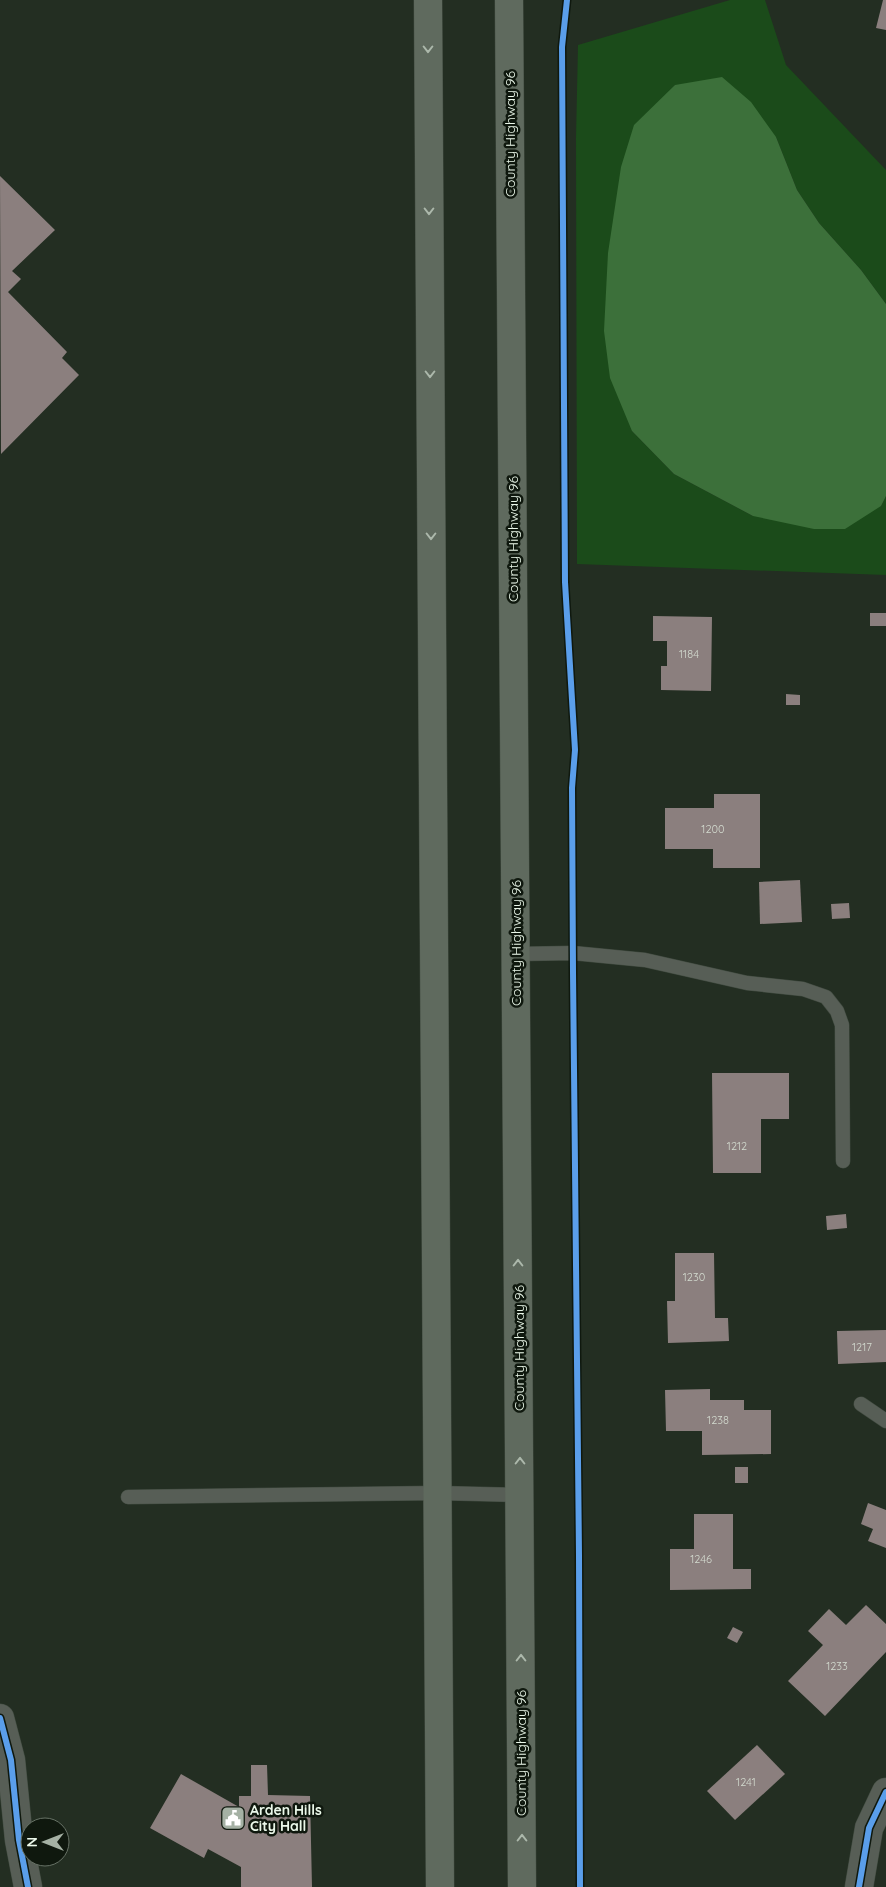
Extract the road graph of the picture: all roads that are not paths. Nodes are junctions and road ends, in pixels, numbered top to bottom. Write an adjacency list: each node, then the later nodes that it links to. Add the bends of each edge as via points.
1 (428, 0): 7 (main road, one-way to 7)
2 (509, 0): 3 (main road, County Highway 96)
3 (516, 954): 4 (lane, via 573,953 645,960 746,983 803,989 826,996 842,1025); 8 (main road, County Highway 96, one-way to 3)
4 (843, 1161)
5 (861, 1404): 6 (lane)
6 (886, 1421)
7 (438, 1493): 8 (lane); 9 (lane); 13 (main road)
8 (520, 1494): 14 (main road, County Highway 96, one-way to 8)
9 (128, 1497)
10 (0, 1718): 12 (street, via 11,1760 19,1840)
11 (886, 1792): 15 (street, via 869,1828)
12 (28, 1887)
13 (440, 1887)
14 (522, 1887)
15 (859, 1887)

